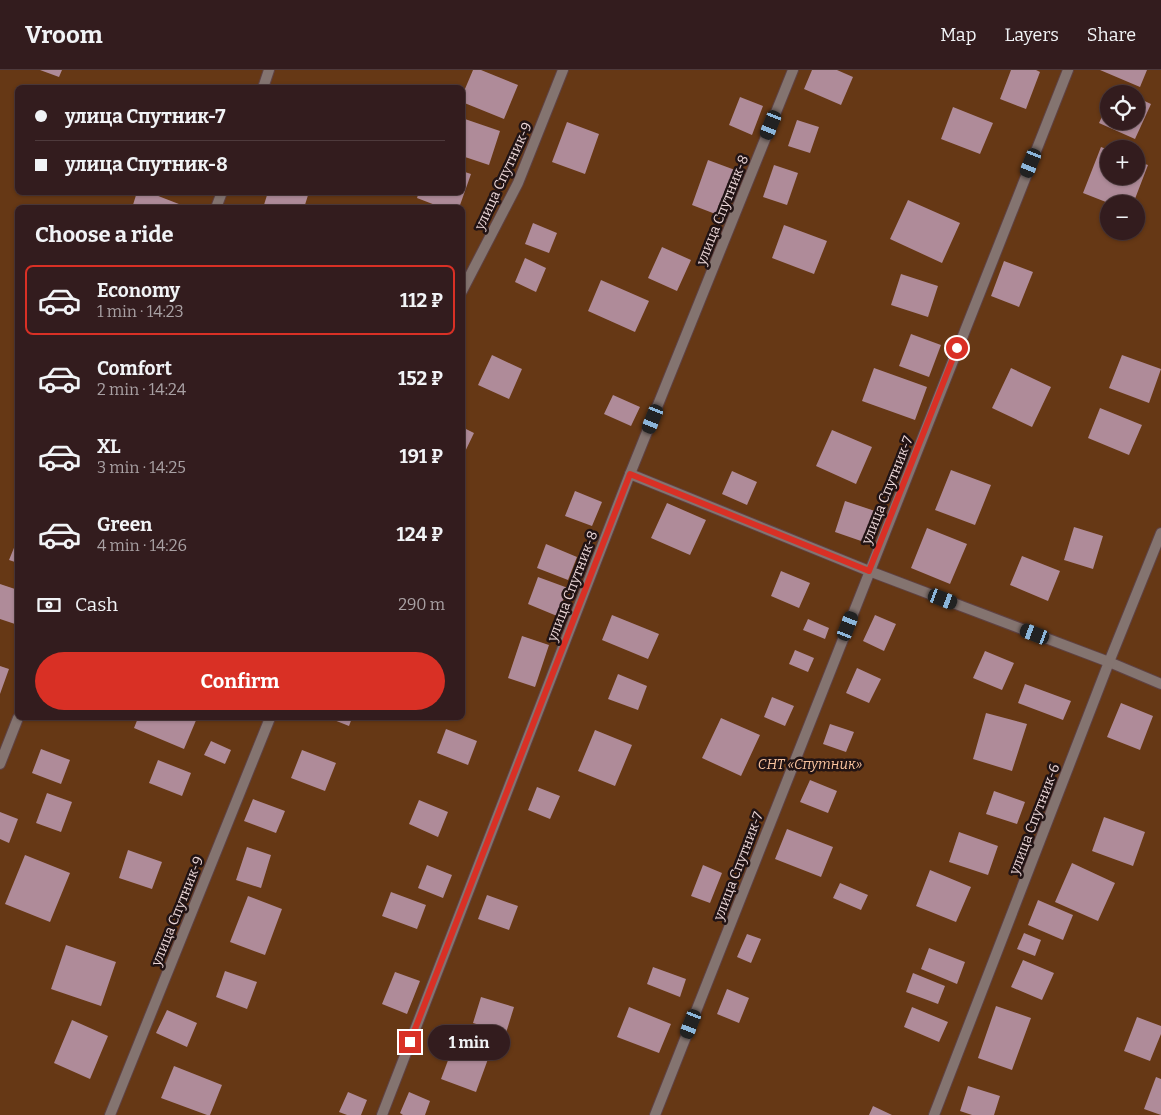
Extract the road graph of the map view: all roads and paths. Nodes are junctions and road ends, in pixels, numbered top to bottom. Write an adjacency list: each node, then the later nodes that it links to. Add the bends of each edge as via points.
1 (269, 70): 5 (street)
2 (564, 70): 6 (street, улица Спутник-9, via 518,183)
3 (794, 70): 7 (street, улица Спутник-8)
4 (1068, 70): 9 (street, улица Спутник-7)
5 (264, 85)
6 (465, 285)
7 (630, 474): 9 (street); 16 (street, улица Спутник-8)
8 (1161, 533): 10 (street, улица Спутник-6)
9 (869, 571): 10 (street); 17 (street, улица Спутник-7)
10 (1109, 662): 11 (street); 18 (street, улица Спутник-6)
11 (1161, 684)
12 (17, 720): 14 (street)
13 (269, 720): 15 (street, улица Спутник-9)
14 (0, 764)
15 (110, 1115)
16 (382, 1115)
17 (655, 1115)
18 (934, 1115)

